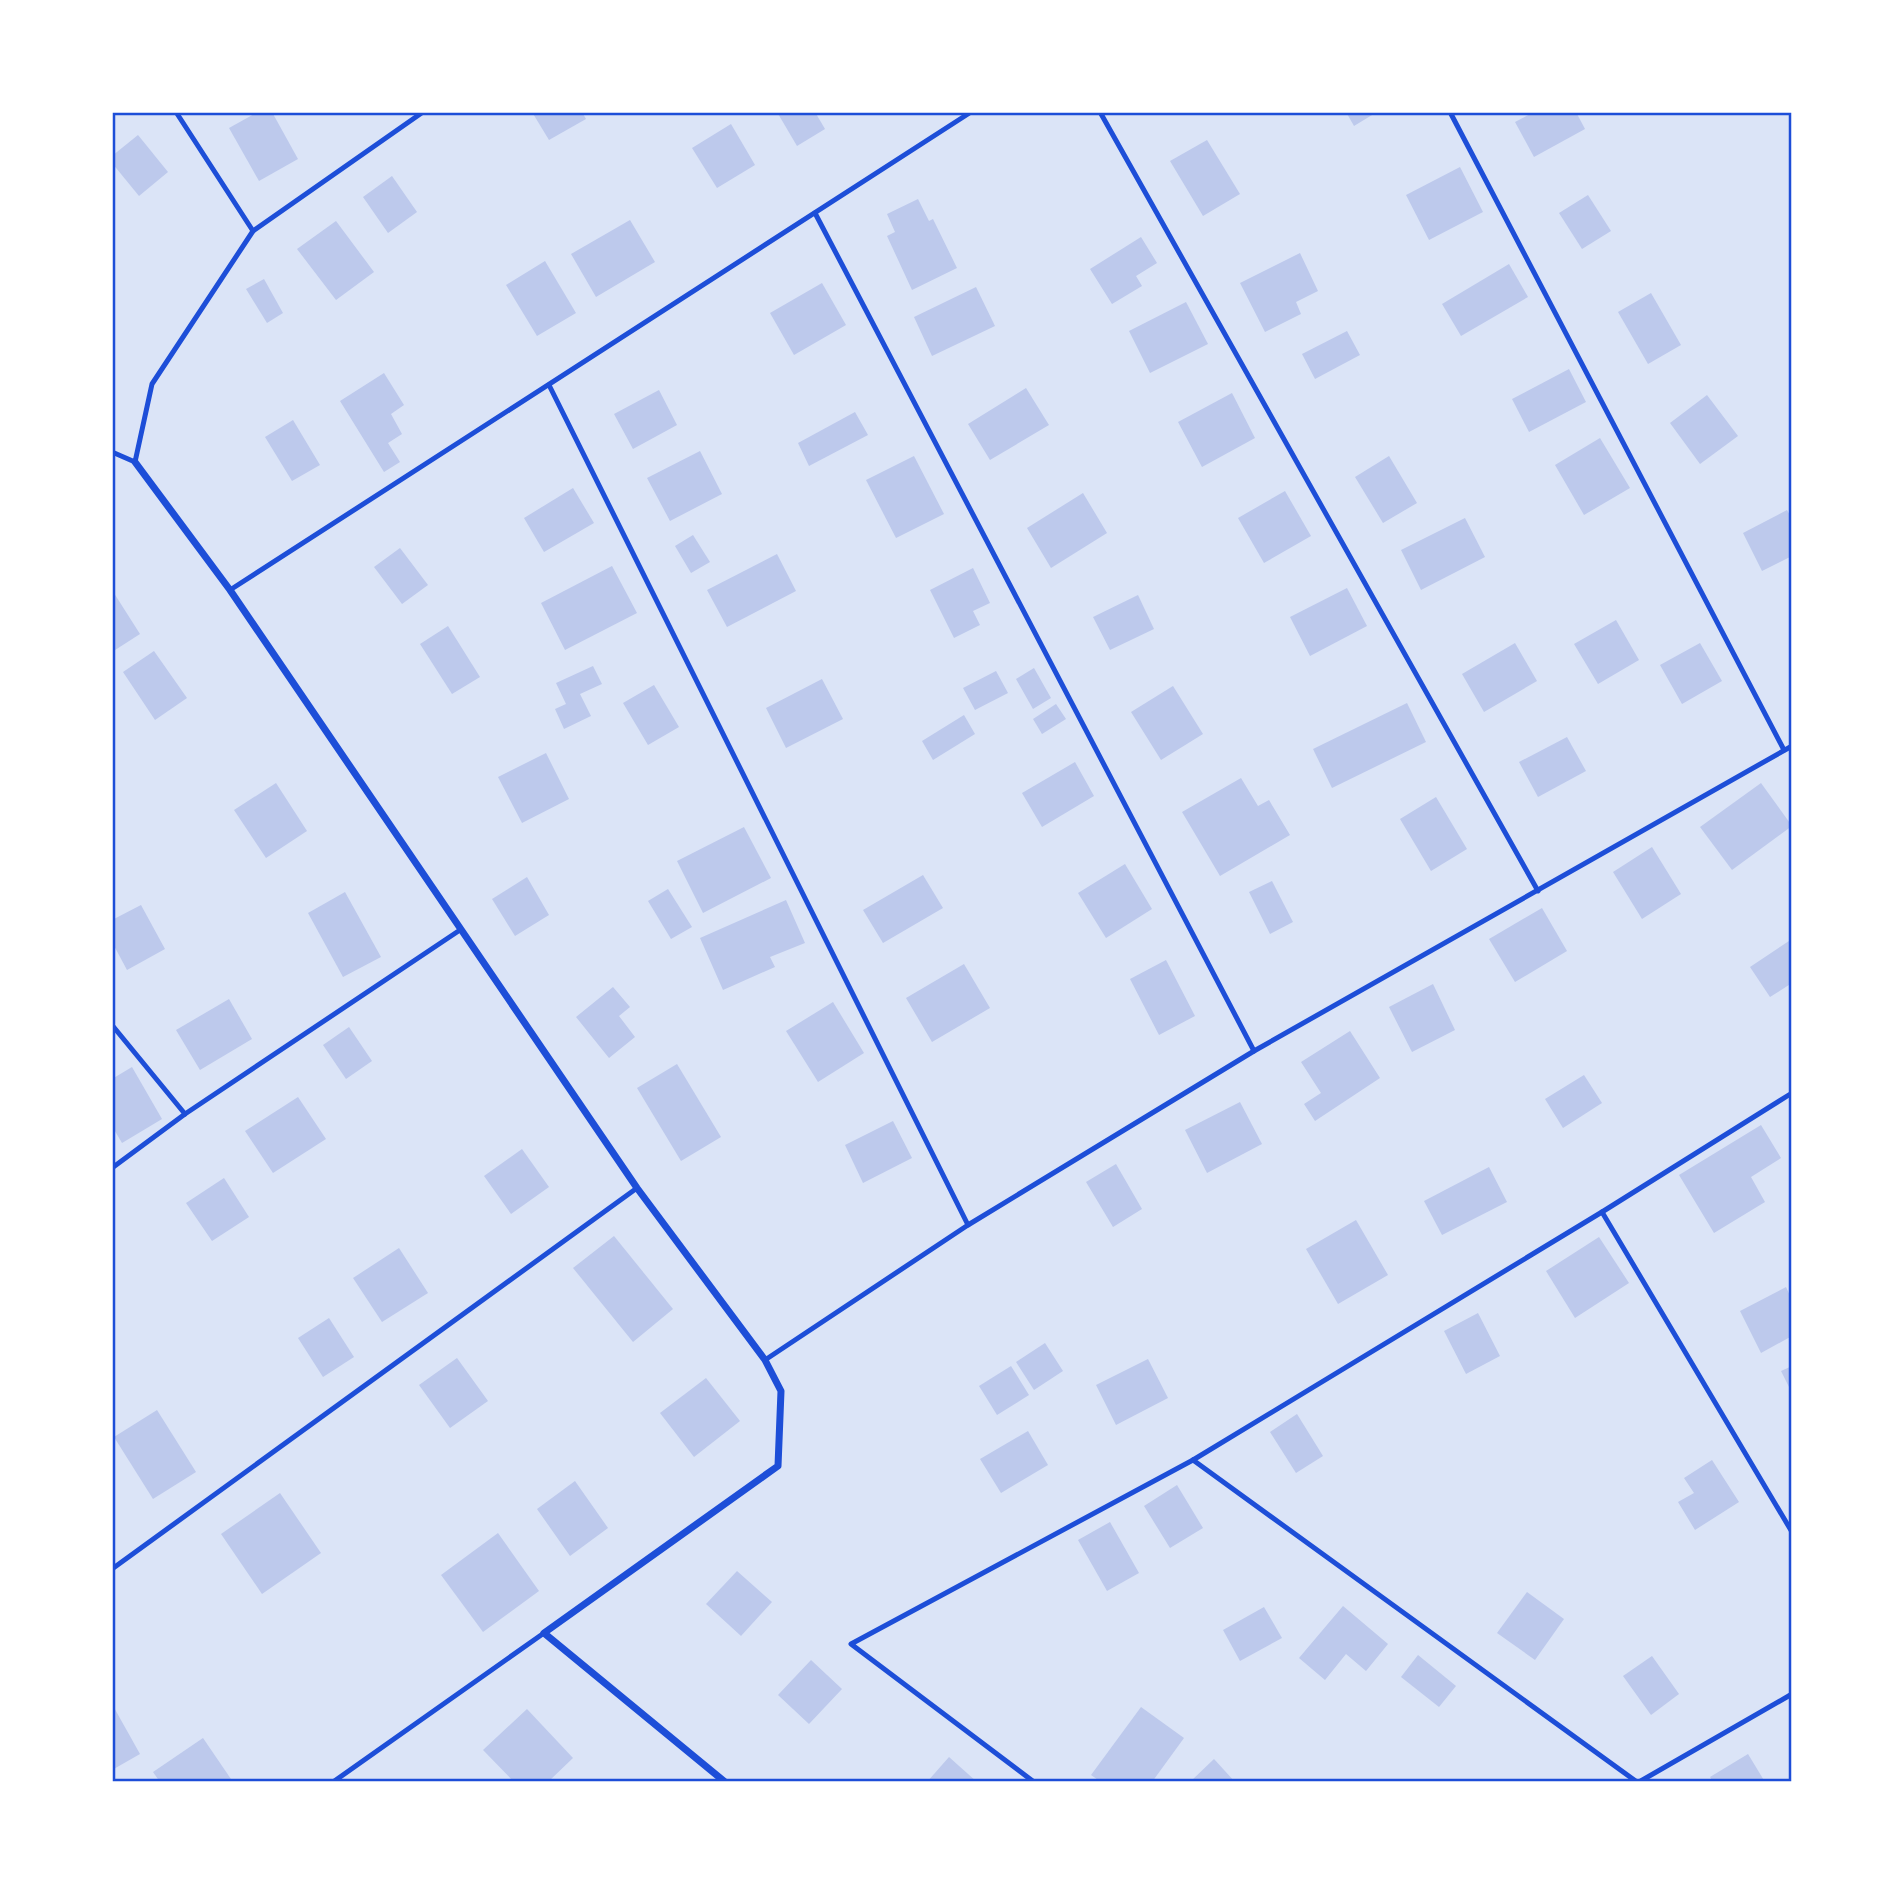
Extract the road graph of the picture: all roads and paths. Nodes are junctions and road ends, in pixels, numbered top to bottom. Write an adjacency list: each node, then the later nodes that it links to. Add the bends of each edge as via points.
1 (176, 112): 7 (lane)
2 (423, 112): 7 (lane)
3 (971, 112): 6 (lane)
4 (1100, 112): 14 (lane)
5 (1450, 112): 13 (lane)
6 (815, 213): 8 (lane); 17 (lane)
7 (253, 231): 10 (lane, via 152,384)
8 (550, 385): 11 (lane); 23 (lane)
9 (112, 452): 10 (lane)
10 (135, 462): 11 (street)
11 (230, 590): 15 (street)
12 (1792, 746): 13 (lane)
13 (1784, 750): 14 (lane)
14 (1538, 891): 17 (lane)
15 (460, 930): 19 (lane); 21 (street)
16 (112, 1025): 19 (lane)
17 (1254, 1051): 23 (lane)
18 (1792, 1093): 22 (lane)
19 (185, 1114): 20 (lane)
20 (112, 1168)
21 (637, 1188): 24 (street); 27 (lane)
22 (1602, 1212): 25 (lane); 26 (lane)
23 (968, 1225): 24 (lane)
24 (765, 1360): 28 (street, via 781,1391 778,1466)
25 (1193, 1461): 32 (lane, via 851,1644); 33 (lane)
26 (1792, 1532)
27 (112, 1569)
28 (544, 1633): 30 (lane); 31 (street)
29 (1792, 1694): 33 (lane)
30 (333, 1782)
31 (725, 1782)
32 (1034, 1782)
33 (1638, 1782)

